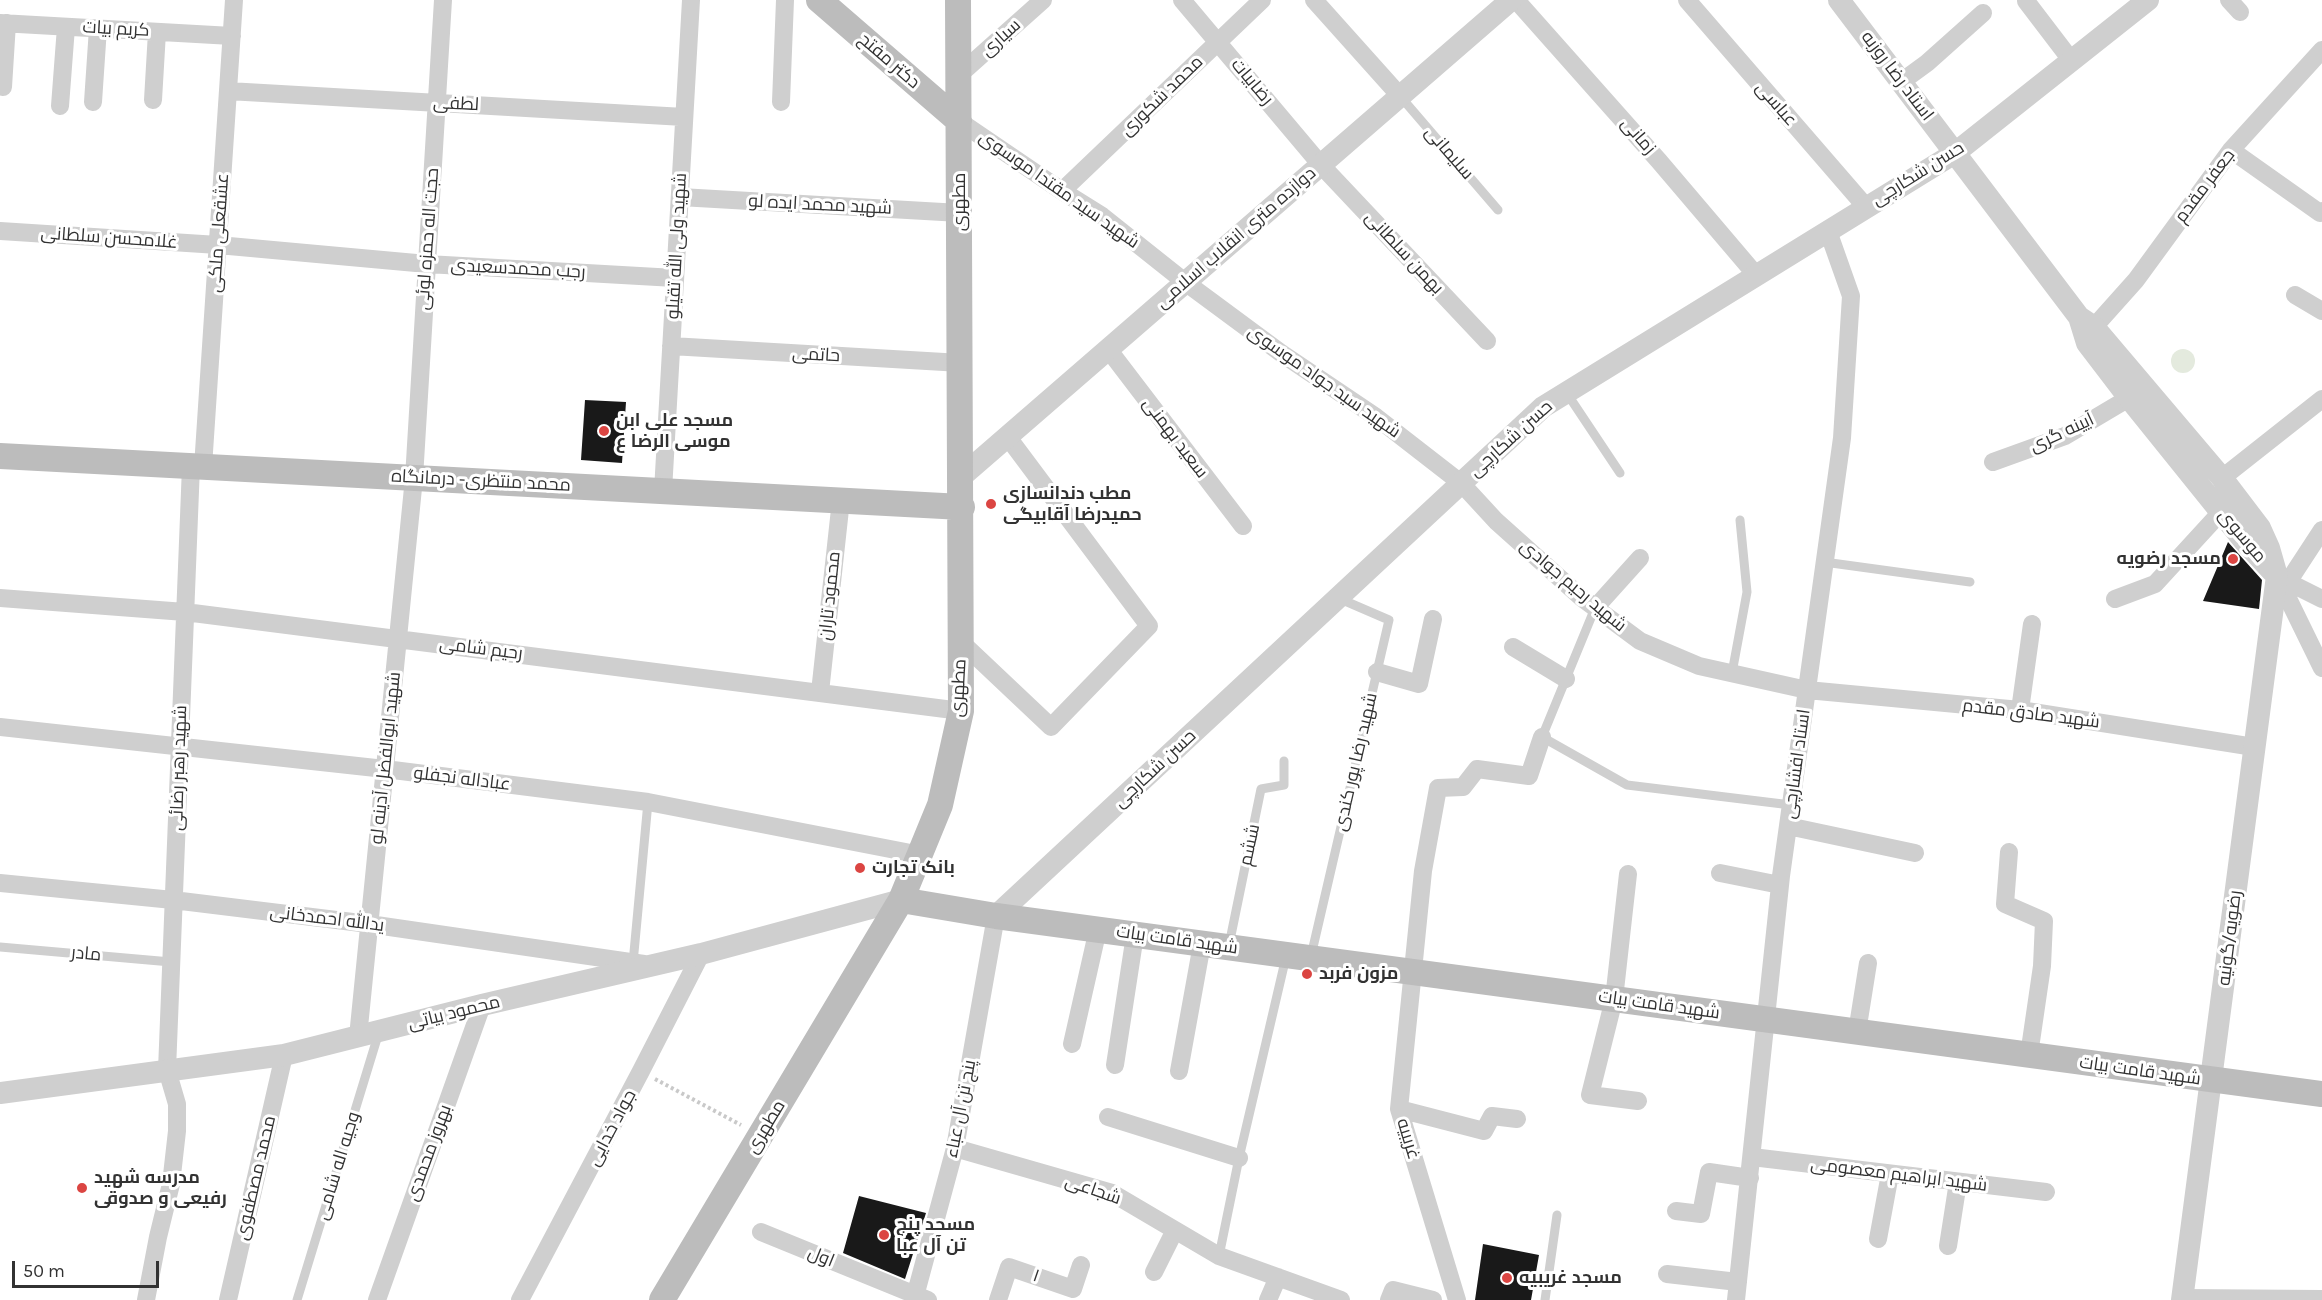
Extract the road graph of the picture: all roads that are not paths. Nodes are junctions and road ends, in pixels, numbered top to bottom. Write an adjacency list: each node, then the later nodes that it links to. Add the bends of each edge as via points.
1 (234, 0): 22 (street, عشقعلی ملکی)
2 (443, 0): 34 (street, حجت اله حمزه لوئی)
3 (691, 0): 36 (street, شهید ولی الله تقیلو)
4 (785, 0): 33 (street)
5 (819, 0): 37 (main road, دکتر مفتح)
6 (958, 0): 26 (main road, مطهری)
7 (1043, 0): 26 (street, سیاری)
8 (1182, 0): 23 (street, رضابیات)
9 (1263, 0): 23 (street, محمد شکوری)
10 (1314, 0): 30 (street)
11 (1511, 0): 30 (street, دوازده متری انقلاب اسلامی)
12 (1516, 0): 51 (street, زمانی)
13 (1687, 0): 43 (street, عباسی)
14 (2148, 0): 25 (street, حسن شکارچی)
15 (2026, 1): 25 (street)
16 (1844, 2): 27 (street, استاد رضا روزبه)
17 (1983, 13): 27 (street)
18 (3, 23): 19 (street, کریم بیات); 28 (street)
19 (66, 27): 20 (street, کریم بیات); 35 (street)
20 (98, 28): 21 (street, کریم بیات); 32 (street)
21 (157, 32): 22 (street, کریم بیات); 31 (street)
22 (232, 36): 29 (street, عشقعلی ملکی)
23 (1218, 43): 40 (street, رضابیات); 41 (street, محمد شکوری)
24 (2322, 50): 38 (street, جعفر مقدم)
25 (2071, 60): 39 (street, حسن شکارچی)
26 (959, 75): 37 (main road, مطهری)
27 (1901, 82): 39 (street, استاد رضا روزبه)
28 (3, 87)
29 (228, 91): 34 (street, لطفی); 49 (street, عشقعلی ملکی)
30 (1400, 96): 40 (street, دوازده متری انقلاب اسلامی); 44 (lane, سلیمانی)
31 (153, 100)
32 (93, 102)
33 (780, 102)
34 (437, 103): 36 (street, لطفی); 50 (street, حجت اله حمزه لوئی)
35 (60, 106)
36 (684, 117): 42 (street, شهید ولی الله تقیلو)
37 (959, 121): 41 (street, شهید سید مقتدا موسوی); 46 (main road, مطهری)
38 (2231, 150): 45 (street); 56 (street, جعفر مقدم, via 2136,280)
39 (1955, 153): 43 (street, حسن شکارچی); 56 (street, موسوی)
40 (1321, 165): 53 (street, دوازده متری انقلاب اسلامی); 57 (street, بهمن سلطانی)
41 (1062, 191): 53 (street, شهید سید مقتدا موسوی, via 1102,216)
42 (680, 197): 46 (street, شهید محمد ایده لو); 52 (street, شهید ولی الله تقیلو)
43 (1866, 207): 48 (street, حسن شکارچی)
44 (1498, 210)
45 (2322, 211)
46 (960, 213): 60 (main road, مطهری)
47 (0, 231): 49 (street, غلامحسن سلطانی)
48 (1828, 231): 51 (street, حسن شکارچی); 81 (street, استاد افشارچی, via 1851,296 1842,438)
49 (218, 245): 50 (street, رجب محمدسعیدی); 67 (street, عشقعلی ملکی)
50 (427, 264): 52 (street, رجب محمدسعیدی); 70 (street, حجت اله حمزه لوئی)
51 (1756, 275): 61 (street, حسن شکارچی)
52 (675, 278): 58 (street, شهید ولی الله تقیلو)
53 (1185, 282): 59 (street, دوازده متری انقلاب اسلامی); 72 (street, شهید سید جواد موسوی, via 1376,417)
54 (2295, 295): 55 (street)
55 (2322, 311)
56 (2087, 322): 62 (street, موسوی, via 2087,343); 71 (street, موسوی)
57 (1487, 341)
58 (671, 346): 60 (street, حاتمی); 73 (street, شهید ولی الله تقیلو)
59 (1108, 349): 64 (street, دوازده متری انقلاب اسلامی); 78 (street, سعید بهمنی)
60 (961, 363): 69 (main road, مطهری)
61 (1566, 392): 68 (lane); 72 (street, حسن شکارچی, via 1543,407)
62 (2128, 398): 66 (street, آیینه گری, via 2065,435); 76 (street, موسوی)
63 (2322, 399): 71 (street)
64 (1007, 436): 69 (street, دوازده متری انقلاب اسلامی); 93 (street, via 1149,626 1051,727)
65 (0, 456): 67 (main road, محمد منتظری- درمانگاه)
66 (1993, 462)
67 (197, 466): 70 (main road, محمد منتظری- درمانگاه); 89 (street, شهید رهبر رضائی)
68 (1620, 473)
69 (962, 476): 75 (main road, مطهری)
70 (414, 478): 73 (main road, محمد منتظری- درمانگاه); 92 (street, شهید ابوالفضل آدینه لو)
71 (2222, 478): 82 (street, موسوی, via 2260,528)
72 (1461, 483): 85 (street, حسن شکارچی); 88 (street, شهید رحیم جوادی, via 1496,521)
73 (663, 491): 74 (main road, محمد منتظری- درمانگاه)
74 (841, 500): 75 (main road, محمد منتظری- درمانگاه); 100 (street, محمود تاران)
75 (962, 507): 93 (main road, مطهری)
76 (2221, 512): 82 (street, موسوی); 86 (street, via 2155,584)
77 (1740, 520): 97 (lane, via 1747,592)
78 (1243, 526)
79 (2322, 530): 82 (street)
80 (1640, 558): 88 (street)
81 (1824, 561): 83 (lane); 99 (street, استاد افشارچی)
82 (2282, 579): 87 (street); 95 (street); 106 (street, رضویه/گونیه)
83 (1970, 582)
84 (0, 598): 89 (street, رحیم شامی)
85 (1338, 598): 96 (lane, شهید رضا پور کندی, via 1389,620); 121 (street, حسن شکارچی)
86 (2115, 599)
87 (2322, 599)
88 (1595, 608): 97 (street, شهید رحیم جوادی, via 1640,641 1699,666); 98 (lane)
89 (185, 612): 92 (street, رحیم شامی); 105 (street, شهید رهبر رضائی)
90 (1433, 619): 96 (street, via 1419,684)
91 (2032, 624): 101 (street)
92 (398, 639): 100 (street, رحیم شامی); 108 (street, شهید ابوالفضل آدینه لو)
93 (961, 642): 102 (main road, مطهری)
94 (1513, 647): 98 (street)
95 (2322, 668)
96 (1377, 672): 129 (lane, شهید رضا پور کندی)
97 (1732, 673): 99 (street, شهید رحیم جوادی)
98 (1566, 679): 104 (lane)
99 (1807, 690): 101 (street, شهید صادق مقدم); 110 (street, استاد افشارچی)
100 (820, 692): 102 (street, رحیم شامی)
101 (2020, 710): 106 (street, شهید صادق مقدم)
102 (961, 711): 114 (main road, مطهری, via 940,805)
103 (0, 727): 105 (street, عباداله نجفلو)
104 (1542, 737): 110 (lane, via 1627,785); 133 (street, غریبیه, via 1529,776 1477,769 1463,787 1438,788 1423,871)
105 (180, 747): 108 (street, عباداله نجفلو); 119 (street, شهید رهبر رضائی)
106 (2254, 747): 145 (street, رضویه/گونیه)
107 (1284, 761): 127 (lane, ششم, via 1284,785 1261,789)
108 (385, 770): 109 (street, عباداله نجفلو); 122 (street, شهید ابوالفضل آدینه لو)
109 (648, 802): 114 (street, عباداله نجفلو); 132 (lane)
110 (1791, 805): 111 (street, استاد افشارچی)
111 (1788, 826): 113 (street); 118 (street, استاد افشارچی)
112 (2009, 852): 141 (street, via 2005,904 2044,921 2042,966)
113 (1915, 853)
114 (921, 855): 120 (main road, مطهری)
115 (1720, 873): 118 (street)
116 (1628, 874): 134 (street)
117 (0, 882): 119 (street, یدالله احمدخانی)
118 (1780, 885): 136 (street, استاد افشارچی)
119 (173, 900): 122 (street, یدالله احمدخانی); 130 (street, شهید رهبر رضائی)
120 (902, 900): 121 (main road, شهید قامت بیات); 128 (street, محمود بیاتی); 179 (main road, مطهری)
121 (996, 916): 123 (main road, شهید قامت بیات); 152 (street, پنج تن آل عباء)
122 (369, 924): 132 (street, یدالله احمدخانی); 138 (street, شهید ابوالفضل آدینه لو)
123 (1098, 929): 124 (main road, شهید قامت بیات); 139 (street)
124 (1136, 935): 125 (main road, شهید قامت بیات); 142 (street)
125 (1202, 944): 127 (main road, شهید قامت بیات); 144 (street)
126 (0, 946): 130 (lane, مادر)
127 (1229, 947): 129 (main road, شهید قامت بیات)
128 (701, 954): 132 (street, محمود بیاتی); 178 (street, جواد خدایی)
129 (1298, 956): 133 (main road, شهید قامت بیات); 154 (lane, شهید رضا پور کندی)
130 (171, 962): 143 (street, شهید رهبر رضائی)
131 (1868, 963): 137 (street)
132 (643, 964): 135 (street, محمود بیاتی)
133 (1412, 972): 134 (main road, شهید قامت بیات); 149 (street, غریبیه)
134 (1614, 999): 136 (main road, شهید قامت بیات); 148 (street, via 1590,1095)
135 (482, 1005): 138 (street, محمود بیاتی); 177 (street, بهروز محمدی)
136 (1767, 1020): 137 (main road, شهید قامت بیات); 153 (street, استاد افشارچی)
137 (1857, 1032): 141 (main road, شهید قامت بیات)
138 (368, 1035): 140 (street, محمود بیاتی); 176 (lane, وجیه اله شامی)
139 (1072, 1044)
140 (284, 1055): 143 (street, محمود بیاتی); 175 (street, محمد مصطفوی)
141 (2029, 1055): 145 (main road, شهید قامت بیات)
142 (1115, 1065)
143 (167, 1070): 146 (street, محمود بیاتی); 174 (street, via 177,1104 177,1131 171,1184)
144 (1179, 1071)
145 (2211, 1080): 147 (main road, شهید قامت بیات); 172 (street, رضویه/گونیه)
146 (0, 1093)
147 (2322, 1094)
148 (1638, 1101)
149 (1399, 1109): 151 (street, via 1484,1131 1492,1116); 185 (street, غریبیه)
150 (1108, 1117): 154 (street)
151 (1517, 1119)
152 (955, 1148): 161 (street, شجاعی, via 1112,1193); 171 (street, پنج تن آل عباء)
153 (1752, 1157): 155 (street, شهید ابراهیم معصومی); 156 (street, استاد افشارچی)
154 (1239, 1158): 165 (lane, شهید رضا پور کندی)
155 (1890, 1173): 157 (street, شهید ابراهیم معصومی); 163 (street)
156 (1750, 1178): 159 (street, via 1709,1172 1701,1214); 170 (street, استاد افشارچی)
157 (1958, 1182): 158 (street, شهید ابراهیم معصومی); 164 (street)
158 (2046, 1192)
159 (1676, 1211)
160 (1557, 1215): 186 (lane)
161 (1175, 1230): 165 (street, شجاعی); 167 (street)
162 (761, 1232): 171 (street, اول)
163 (1878, 1239)
164 (1948, 1246)
165 (1219, 1256): 169 (street, شجاعی)
166 (1081, 1265): 180 (street, ۱, via 1073,1289 1009,1267)
167 (1154, 1272)
168 (1667, 1274): 170 (street)
169 (1278, 1277): 181 (street); 182 (street, شجاعی)
170 (1737, 1291)
171 (919, 1298)
172 (2182, 1299): 173 (street)
173 (2322, 1299)
174 (146, 1300)
175 (228, 1300)
176 (297, 1300)
177 (376, 1300)
178 (520, 1300)
179 (662, 1300)
180 (998, 1300)
181 (1268, 1300)
182 (1341, 1300)
183 (1389, 1300): 184 (street, via 1393,1290)
184 (1432, 1300)
185 (1457, 1300)
186 (1545, 1300)

